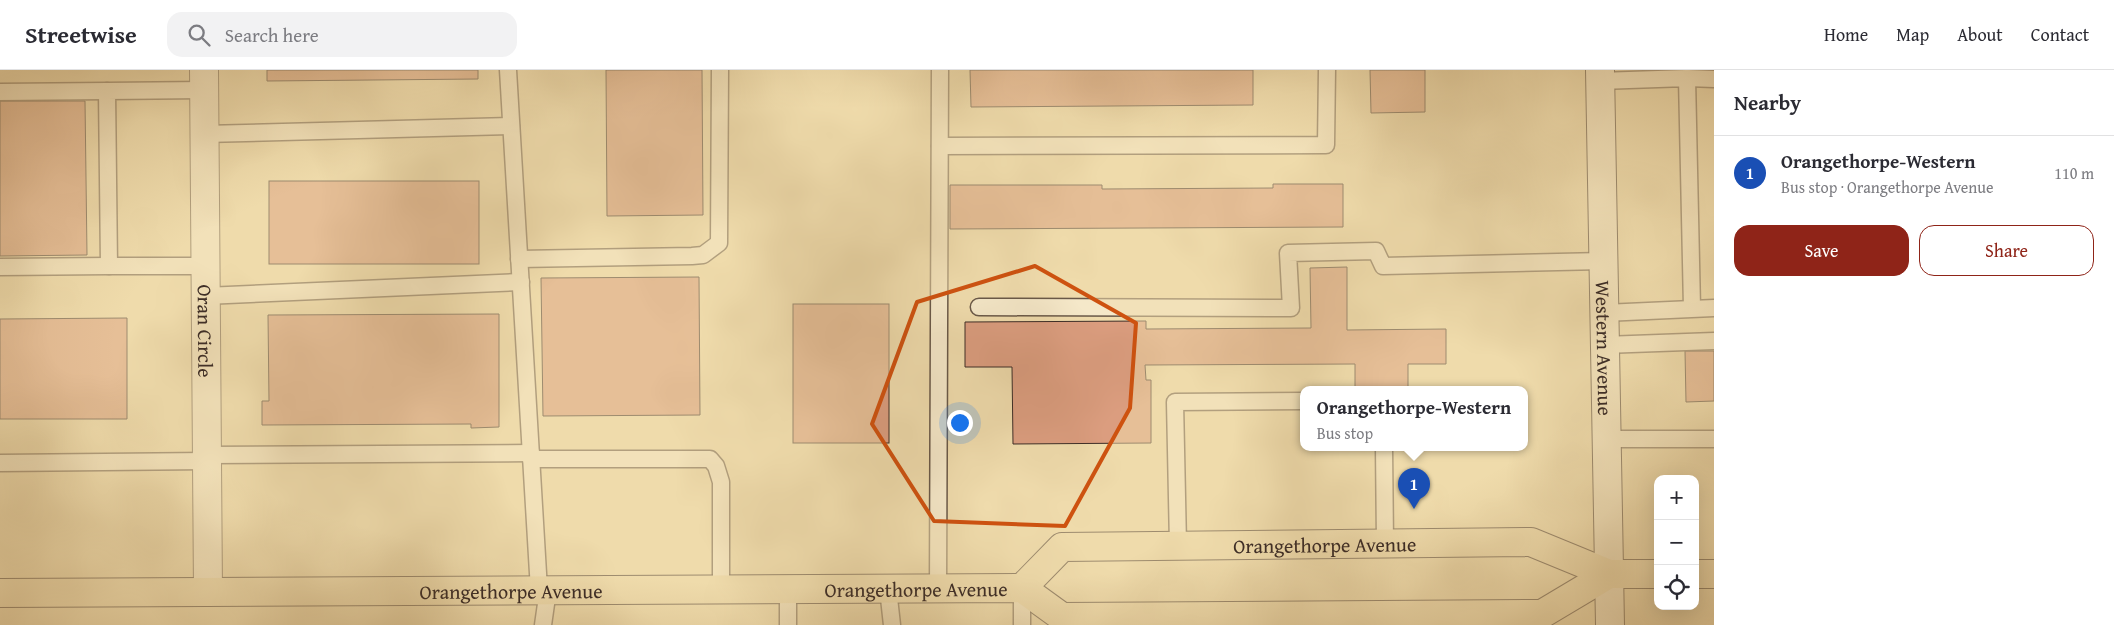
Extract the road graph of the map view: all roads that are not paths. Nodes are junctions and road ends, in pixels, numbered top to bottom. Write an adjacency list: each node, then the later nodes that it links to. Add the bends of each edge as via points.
1 (508, 70): 11 (lane)
2 (720, 70): 14 (lane, via 719,243 697,256)
3 (940, 70): 13 (lane)
4 (1327, 70): 13 (lane, via 1326,145)
5 (1600, 75): 7 (lane); 15 (main road, Western Avenue)
6 (1712, 76): 7 (lane)
7 (1687, 78): 22 (lane)
8 (204, 80): 9 (lane); 12 (main road, Oran Circle)
9 (107, 91): 10 (lane); 16 (lane)
10 (0, 92)
11 (511, 126): 12 (lane); 14 (lane)
12 (204, 134): 17 (main road, Oran Circle)
13 (940, 146): 43 (lane)
14 (519, 258): 19 (lane)
15 (1603, 261): 21 (lane, via 1383,266 1376,251 1288,253 1291,308); 24 (main road, Western Avenue)
16 (109, 266): 17 (lane); 18 (lane)
17 (205, 266): 20 (main road, Oran Circle)
18 (0, 267)
19 (521, 282): 20 (lane); 31 (lane)
20 (206, 296): 32 (main road, Oran Circle)
21 (979, 307)
22 (1692, 308): 23 (lane); 24 (lane)
23 (1714, 308)
24 (1604, 313): 26 (main road, Western Avenue)
25 (1714, 341): 26 (lane)
26 (1604, 345): 28 (main road, Western Avenue)
27 (1300, 401): 35 (lane, via 1176,402)
28 (1605, 439): 29 (lane); 36 (main road, Western Avenue)
29 (1714, 439)
30 (1384, 451): 34 (lane)
31 (531, 456): 32 (lane); 44 (lane); 45 (lane, via 710,459 716,466 720,482)
32 (208, 458): 33 (lane); 46 (main road, Oran Circle)
33 (0, 463)
34 (1385, 543): 35 (main road, Orangethorpe Avenue); 36 (main road, Orangethorpe Avenue, via 1531,542)
35 (1178, 545): 40 (main road, Orangethorpe Avenue, via 1062,547)
36 (1610, 574): 37 (main road, Orangethorpe Avenue); 48 (main road, Orangethorpe Avenue, via 1542,614); 55 (main road, Western Avenue)
37 (1654, 574)
38 (1699, 574): 39 (main road)
39 (1714, 574)
40 (1022, 588): 43 (main road, Orangethorpe Avenue); 49 (main road, Orangethorpe Avenue, via 1062,618); 54 (lane)
41 (788, 589): 42 (main road, Orangethorpe Avenue); 45 (main road, Orangethorpe Avenue); 52 (lane)
42 (888, 589): 43 (main road, Orangethorpe Avenue); 53 (lane)
43 (938, 589)
44 (543, 590): 45 (main road, Orangethorpe Avenue); 46 (main road, Orangethorpe Avenue); 51 (lane)
45 (721, 590)
46 (208, 592): 47 (main road, Orangethorpe Avenue)
47 (0, 593)
48 (1415, 620): 50 (main road, Orangethorpe Avenue)
49 (1160, 621): 50 (main road, Orangethorpe Avenue)
50 (1301, 621)
51 (543, 625)
52 (788, 625)
53 (892, 625)
54 (1022, 625)
55 (1610, 625)

